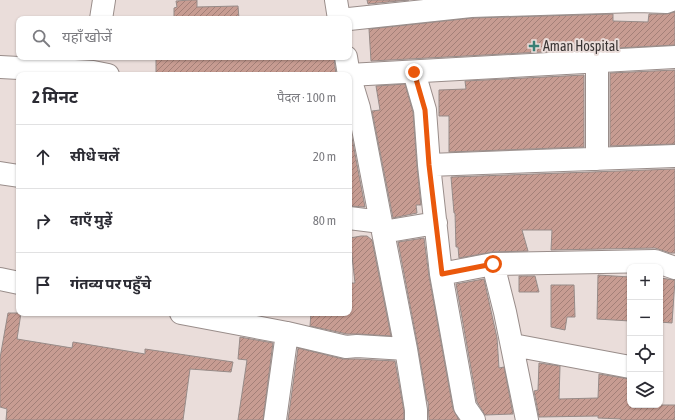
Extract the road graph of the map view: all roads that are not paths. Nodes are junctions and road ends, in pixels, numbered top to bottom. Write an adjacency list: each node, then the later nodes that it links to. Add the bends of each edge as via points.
1 (104, 0): 4 (street)
2 (336, 0): 5 (street)
3 (672, 0): 6 (street, via 471,6)
4 (102, 16)
5 (339, 16)
6 (352, 20)
7 (675, 57): 9 (street)
8 (346, 60): 12 (street)
9 (597, 61): 13 (street); 18 (street)
10 (0, 67): 11 (street)
11 (98, 70)
12 (348, 72)
13 (414, 72): 14 (street); 19 (street, via 425,110)
14 (352, 75)
15 (352, 95): 16 (street)
16 (354, 108): 24 (street)
17 (675, 156): 18 (street)
18 (597, 159): 19 (street)
19 (429, 165): 23 (street)
20 (0, 173): 21 (street)
21 (16, 176)
22 (352, 219): 24 (street)
23 (436, 223): 24 (street); 27 (street)
24 (382, 227): 33 (street)
25 (493, 264): 26 (street, via 655,261); 27 (street); 32 (street)
26 (675, 268)
27 (442, 274): 37 (street, via 465,407)
28 (0, 279): 29 (street)
29 (16, 282)
30 (197, 316): 31 (street)
31 (287, 333): 33 (street, via 346,347); 35 (street)
32 (512, 345): 34 (street); 38 (street)
33 (406, 349): 36 (street)
34 (627, 366)
35 (275, 420)
36 (416, 420)
37 (474, 420)
38 (527, 420)

